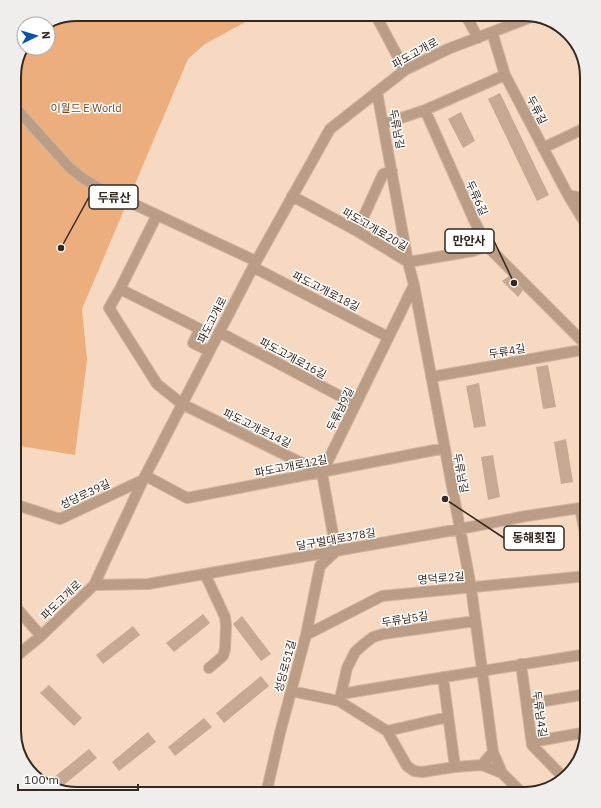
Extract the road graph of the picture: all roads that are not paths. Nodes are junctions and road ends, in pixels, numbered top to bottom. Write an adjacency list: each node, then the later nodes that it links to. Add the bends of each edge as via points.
1 (379, 21): 6 (street)
2 (469, 21): 5 (street)
3 (521, 21): 4 (street, 파도고개로)
4 (492, 32): 5 (street, 파도고개로); 7 (street, 두류길)
5 (478, 38): 6 (street, 파도고개로)
6 (405, 70): 8 (street, 파도고개로)
7 (505, 75): 9 (street); 13 (street, 두류길)
8 (378, 92): 11 (street, 두류남길); 15 (street, 파도고개로, via 330,129)
9 (425, 110): 11 (street); 21 (street, 두류6길)
10 (21, 114): 18 (street, 파도고개로18길, via 81,177)
11 (383, 124): 14 (street, 두류남길)
12 (580, 130): 13 (street)
13 (543, 148): 16 (street, 두류길)
14 (392, 171): 20 (street, via 383,174); 22 (street, 두류남길)
15 (292, 196): 20 (street, 파도고개로20길); 23 (street, 파도고개로)
16 (568, 196): 17 (street); 19 (street, 두류길)
17 (580, 198)
18 (157, 215): 23 (street, 파도고개로18길); 25 (street)
19 (580, 215)
20 (357, 231): 22 (street, 파도고개로20길)
21 (488, 246): 22 (street, 파도고개로20길); 28 (street, 두류6길)
22 (408, 262): 24 (street, 두류남길)
23 (254, 264): 26 (street, 파도고개로); 27 (street, 파도고개로18길)
24 (414, 285): 27 (street, 두류남9길); 31 (street, 두류남길)
25 (120, 289): 30 (street, via 200,329 193,343); 32 (street, 파도고개로14길, via 109,308 157,384)
26 (219, 332): 30 (street, 파도고개로); 33 (street, 파도고개로16길)
27 (388, 337): 33 (street, 두류남9길)
28 (580, 339)
29 (580, 350): 31 (street, 두류4길)
30 (209, 352): 32 (street, 파도고개로)
31 (431, 377): 34 (street, 두류남길)
32 (182, 404): 35 (street, 파도고개로14길); 36 (street, 파도고개로)
33 (355, 404): 35 (street, 두류남9길)
34 (445, 448): 35 (street, 파도고개로12길); 39 (street, 두류남길)
35 (322, 473): 36 (street, 파도고개로12길, via 187,498); 40 (street)
36 (145, 478): 37 (street, 성당로39길, via 60,519); 43 (street, 파도고개로)
37 (21, 506)
38 (580, 509): 39 (street, 달구벌대로378길)
39 (460, 529): 40 (street, 달구벌대로378길); 44 (street, 두류남길)
40 (336, 551): 41 (street, 달구벌대로378길); 47 (street, 성당로51길, via 320,566)
41 (205, 574): 43 (street, 달구벌대로378길, via 148,584); 52 (street, via 225,617 226,626 224,654)
42 (580, 577): 44 (street, 명덕로2길)
43 (94, 585): 48 (street, 파도고개로)
44 (471, 587): 46 (street, 두류남길); 47 (street, 명덕로2길, via 382,596)
45 (21, 613): 48 (street)
46 (475, 621): 53 (street, 두류남길); 57 (street, 두류남5길, via 373,637 355,652 347,668)
47 (306, 635): 55 (street, 성당로51길)
48 (41, 636): 49 (street, 파도고개로)
49 (21, 652)
50 (580, 655): 51 (street)
51 (521, 664): 53 (street); 58 (street, 두류남4길)
52 (208, 668)
53 (482, 671): 54 (street); 63 (street, 두류남길)
54 (443, 677): 57 (street); 59 (street)
55 (291, 691): 57 (street); 68 (street, 성당로51길)
56 (580, 695): 58 (street)
57 (340, 698): 60 (street)
58 (527, 704): 62 (street, 두류남4길)
59 (448, 718): 60 (street); 65 (street)
60 (387, 731): 65 (street, via 408,766 414,771)
61 (580, 733): 62 (street)
62 (532, 742): 67 (street, 두류남4길)
63 (493, 752): 64 (street); 66 (street, 두류남길)
64 (482, 764): 65 (street); 66 (street)
65 (455, 767)
66 (502, 773): 69 (street, 두류남길)
67 (560, 774)
68 (268, 787)
69 (516, 787)

